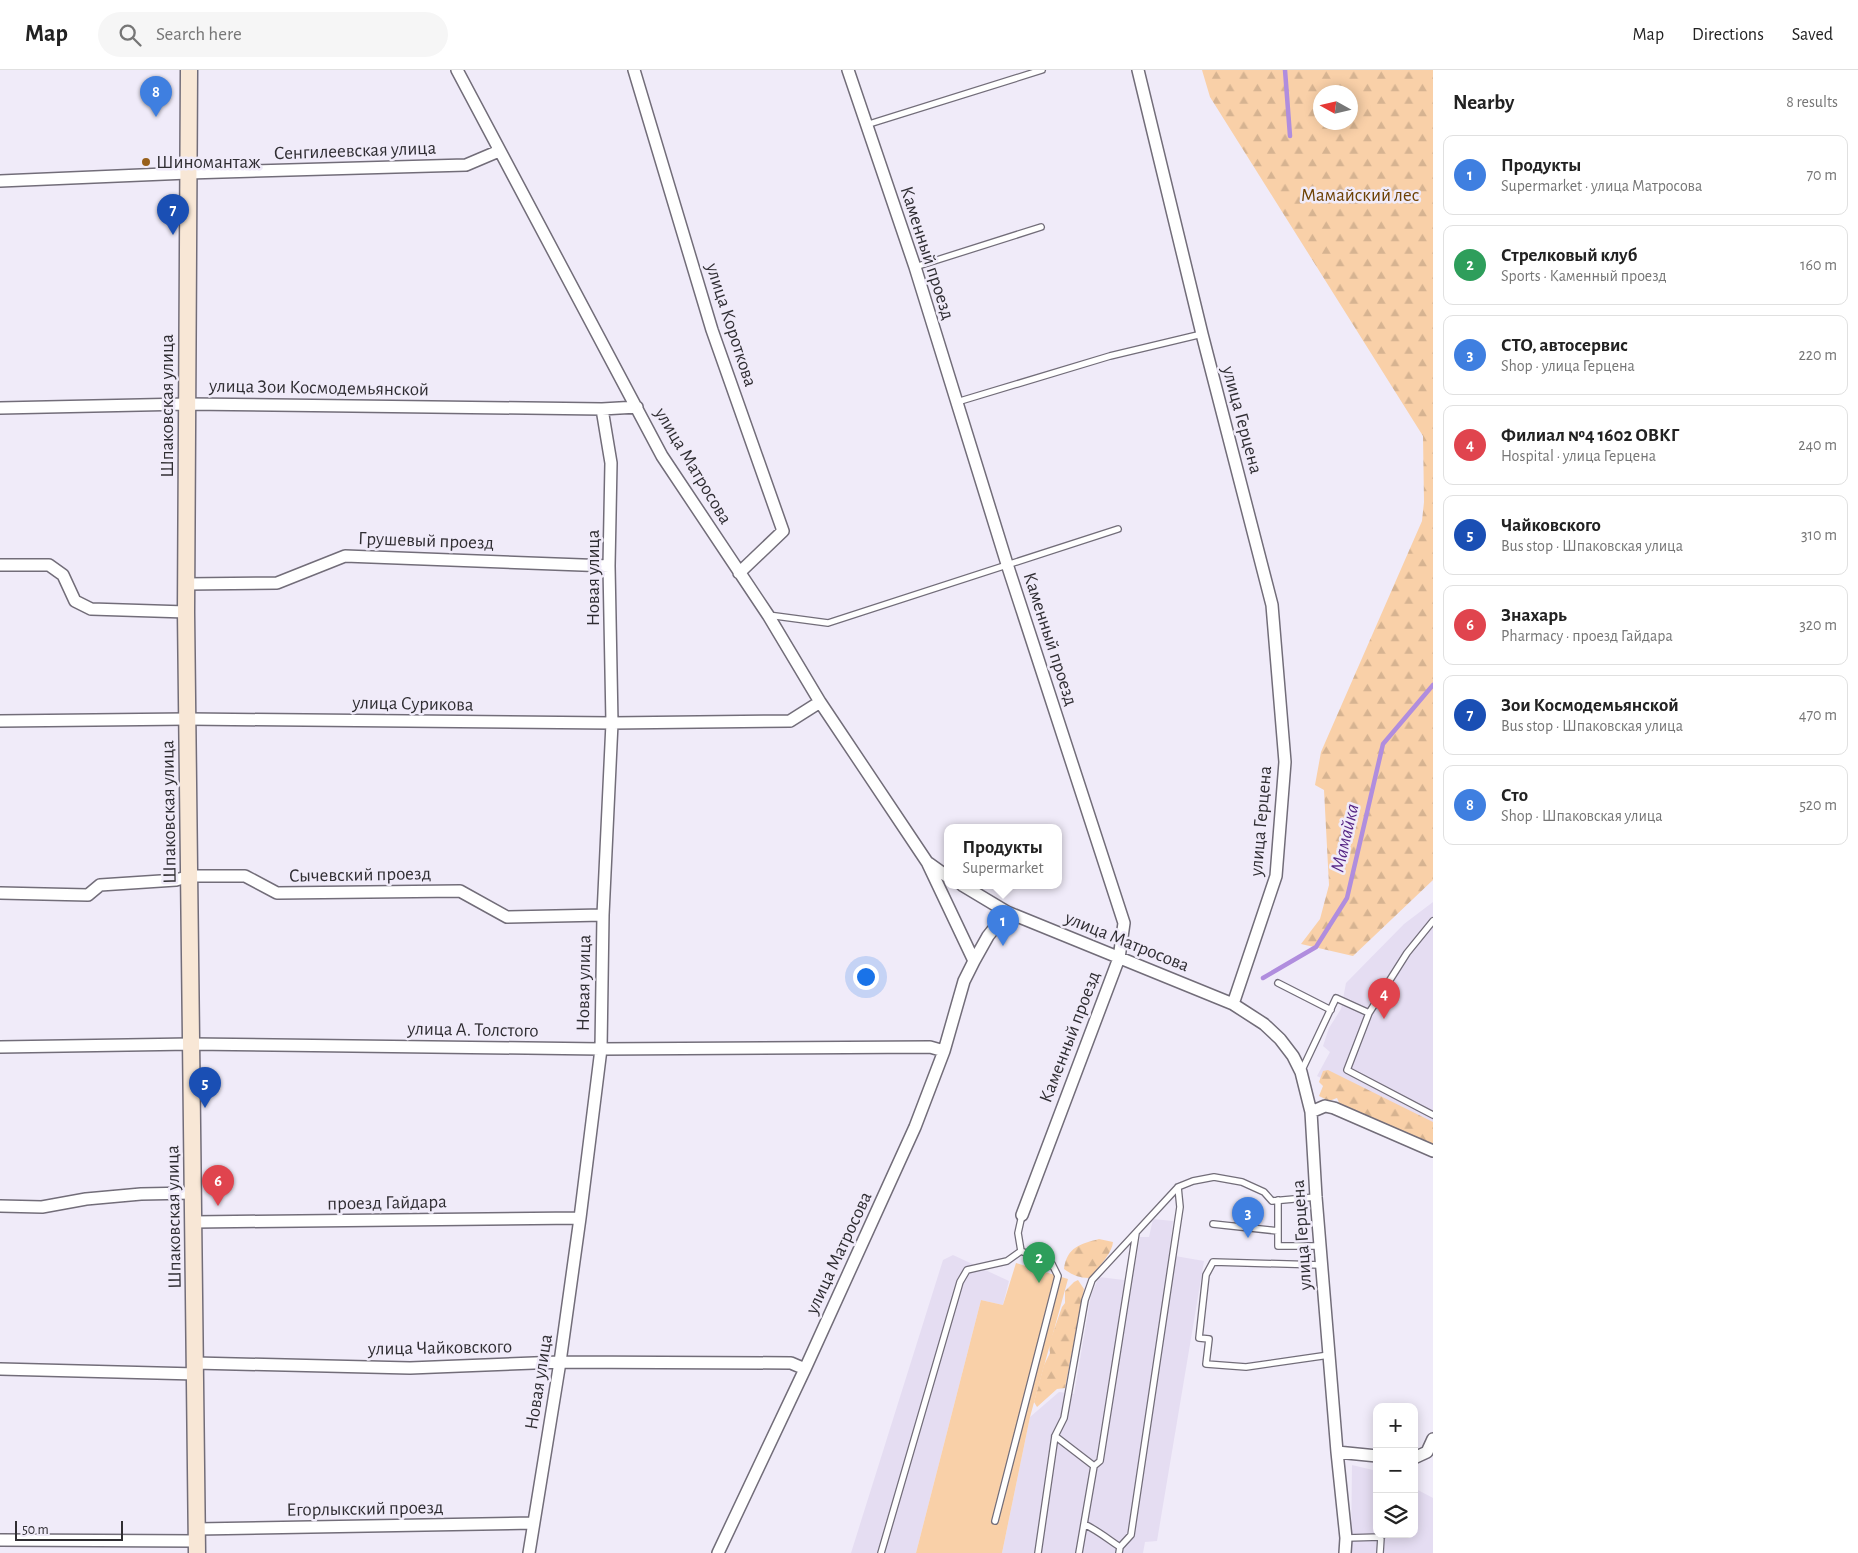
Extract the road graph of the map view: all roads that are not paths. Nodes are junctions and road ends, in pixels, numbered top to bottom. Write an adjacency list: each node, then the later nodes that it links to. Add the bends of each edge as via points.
1 (189, 70): 9 (main road, Шпаковская улица)
2 (457, 70): 8 (street, улица Матросова)
3 (634, 70): 23 (street, улица Короткова, via 712,330 783,531)
4 (848, 70): 7 (street, Каменный проезд)
5 (1042, 70): 7 (lane)
6 (1138, 70): 13 (street, улица Герцена)
7 (866, 125): 12 (street, Каменный проезд)
8 (499, 151): 9 (street, Сенгилеевская улица, via 466,165); 16 (street, улица Матросова)
9 (188, 173): 10 (street, Сенгилеевская улица); 15 (main road, Шпаковская улица)
10 (0, 181)
11 (1041, 227): 12 (lane)
12 (915, 267): 14 (street, Каменный проезд)
13 (1202, 334): 14 (lane, via 1110,356); 42 (street, улица Герцена, via 1272,605 1285,762 1276,876)
14 (957, 402): 20 (street, Каменный проезд)
15 (188, 404): 17 (street, улица Зои Космодемьянской); 18 (street, улица Зои Космодемьянской); 24 (main road, Шпаковская улица)
16 (637, 407): 18 (street, улица Зои Космодемьянской); 23 (street, улица Матросова, via 662,456)
17 (0, 408)
18 (602, 409): 22 (street, Новая улица, via 611,463)
19 (1118, 528): 20 (lane)
20 (1007, 564): 26 (lane, via 828,623); 39 (street, Каменный проезд, via 1124,923)
21 (0, 565): 25 (street, via 49,565 63,575 75,601 91,609)
22 (609, 566): 24 (street, Грушевый проезд, via 345,556 277,583); 30 (street, Новая улица)
23 (739, 573): 26 (street, улица Матросова)
24 (186, 584): 25 (main road, Шпаковская улица)
25 (186, 612): 28 (main road, Шпаковская улица)
26 (768, 616): 27 (street, улица Матросова)
27 (820, 702): 30 (street, улица Сурикова, via 790,721); 31 (street, улица Матросова)
28 (188, 719): 29 (street, улица Сурикова); 30 (street, улица Сурикова); 33 (main road, Шпаковская улица)
29 (0, 721)
30 (612, 723): 37 (street, Новая улица)
31 (927, 862): 32 (street, улица Матросова); 40 (street, улица Матросова)
32 (944, 873)
33 (190, 876): 35 (street, Сычевский проезд, via 176,880 100,885 88,895); 37 (street, Сычевский проезд, via 245,876 277,893 460,891 507,917); 45 (main road, Шпаковская улица)
34 (969, 889): 36 (street, улица Матросова)
35 (0, 893)
36 (1007, 912): 39 (street, улица Матросова); 40 (street, улица Матросова)
37 (603, 915): 47 (street, Новая улица)
38 (1433, 922): 44 (lane, via 1407,952)
39 (1119, 958): 42 (street, улица Матросова); 58 (street, Каменный проезд)
40 (974, 961): 48 (street, улица Матросова, via 964,982)
41 (1278, 983): 43 (lane)
42 (1233, 1004): 49 (street, улица Герцена, via 1280,1039)
43 (1331, 1010): 44 (lane, via 1336,998); 49 (lane)
44 (1369, 1013): 51 (lane, via 1347,1070)
45 (191, 1044): 46 (street, улица А. Толстого); 47 (street, улица А. Толстого); 54 (main road, Шпаковская улица)
46 (0, 1047)
47 (601, 1049): 48 (street, улица А. Толстого, via 930,1047); 59 (street, Новая улица)
48 (944, 1051): 71 (street, улица Матросова, via 915,1127)
49 (1301, 1072): 50 (street, улица Герцена)
50 (1311, 1112): 52 (street, via 1325,1106 1334,1108); 55 (street, улица Герцена)
51 (1433, 1115)
52 (1433, 1151)
53 (1178, 1187): 56 (lane, via 1214,1177 1242,1182 1264,1192 1272,1201); 63 (lane); 86 (lane, via 1180,1207 1131,1535)
54 (193, 1193): 57 (street, via 113,1196 42,1207); 60 (main road, Шпаковская улица)
55 (1316, 1197): 56 (lane); 64 (street, улица Герцена)
56 (1278, 1200): 62 (lane)
57 (0, 1206)
58 (1022, 1215): 65 (lane, via 1018,1233)
59 (580, 1218): 60 (street, проезд Гайдара); 68 (street, Новая улица)
60 (194, 1222): 69 (main road, Шпаковская улица)
61 (1212, 1224): 62 (lane)
62 (1278, 1231): 64 (lane, via 1278,1246)
63 (1136, 1233): 72 (lane, via 1092,1280 1085,1300 1064,1418); 77 (lane, via 1100,1461)
64 (1320, 1246): 66 (street, улица Герцена)
65 (1021, 1251): 78 (lane, via 1052,1264 1058,1276); 89 (lane, via 1007,1262 967,1270 960,1282)
66 (1321, 1265): 67 (street, улица Герцена); 67 (lane, via 1213,1262 1206,1275 1198,1338 1209,1340 1206,1364 1246,1367)
67 (1329, 1355): 74 (street, улица Герцена)
68 (560, 1362): 69 (street, улица Чайковского, via 410,1368); 71 (street, улица Чайковского, via 791,1363); 79 (street, Новая улица)
69 (196, 1368): 70 (street, улица Чайковского); 85 (main road, Шпаковская улица)
70 (0, 1369)
71 (805, 1370): 88 (street, улица Матросова)
72 (1055, 1436): 77 (lane); 90 (lane)
73 (1433, 1439): 76 (street, via 1427,1452)
74 (1336, 1452): 75 (street); 82 (street, улица Герцена)
75 (1373, 1456)
76 (1418, 1456)
77 (1094, 1466): 80 (lane)
78 (995, 1521)
79 (534, 1523): 85 (street, Егорлыкский проезд); 87 (street, Новая улица)
80 (1084, 1524): 86 (lane, via 1097,1530); 91 (lane)
81 (1373, 1536): 82 (lane)
82 (1346, 1538): 92 (street, улица Герцена)
83 (1382, 1538): 93 (lane)
84 (0, 1540): 85 (street, Егорлыкский проезд)
85 (197, 1541)
86 (1120, 1550)
87 (529, 1553)
88 (718, 1553)
89 (881, 1553)
90 (1038, 1553)
91 (1079, 1553)
92 (1345, 1553)
93 (1380, 1553)

